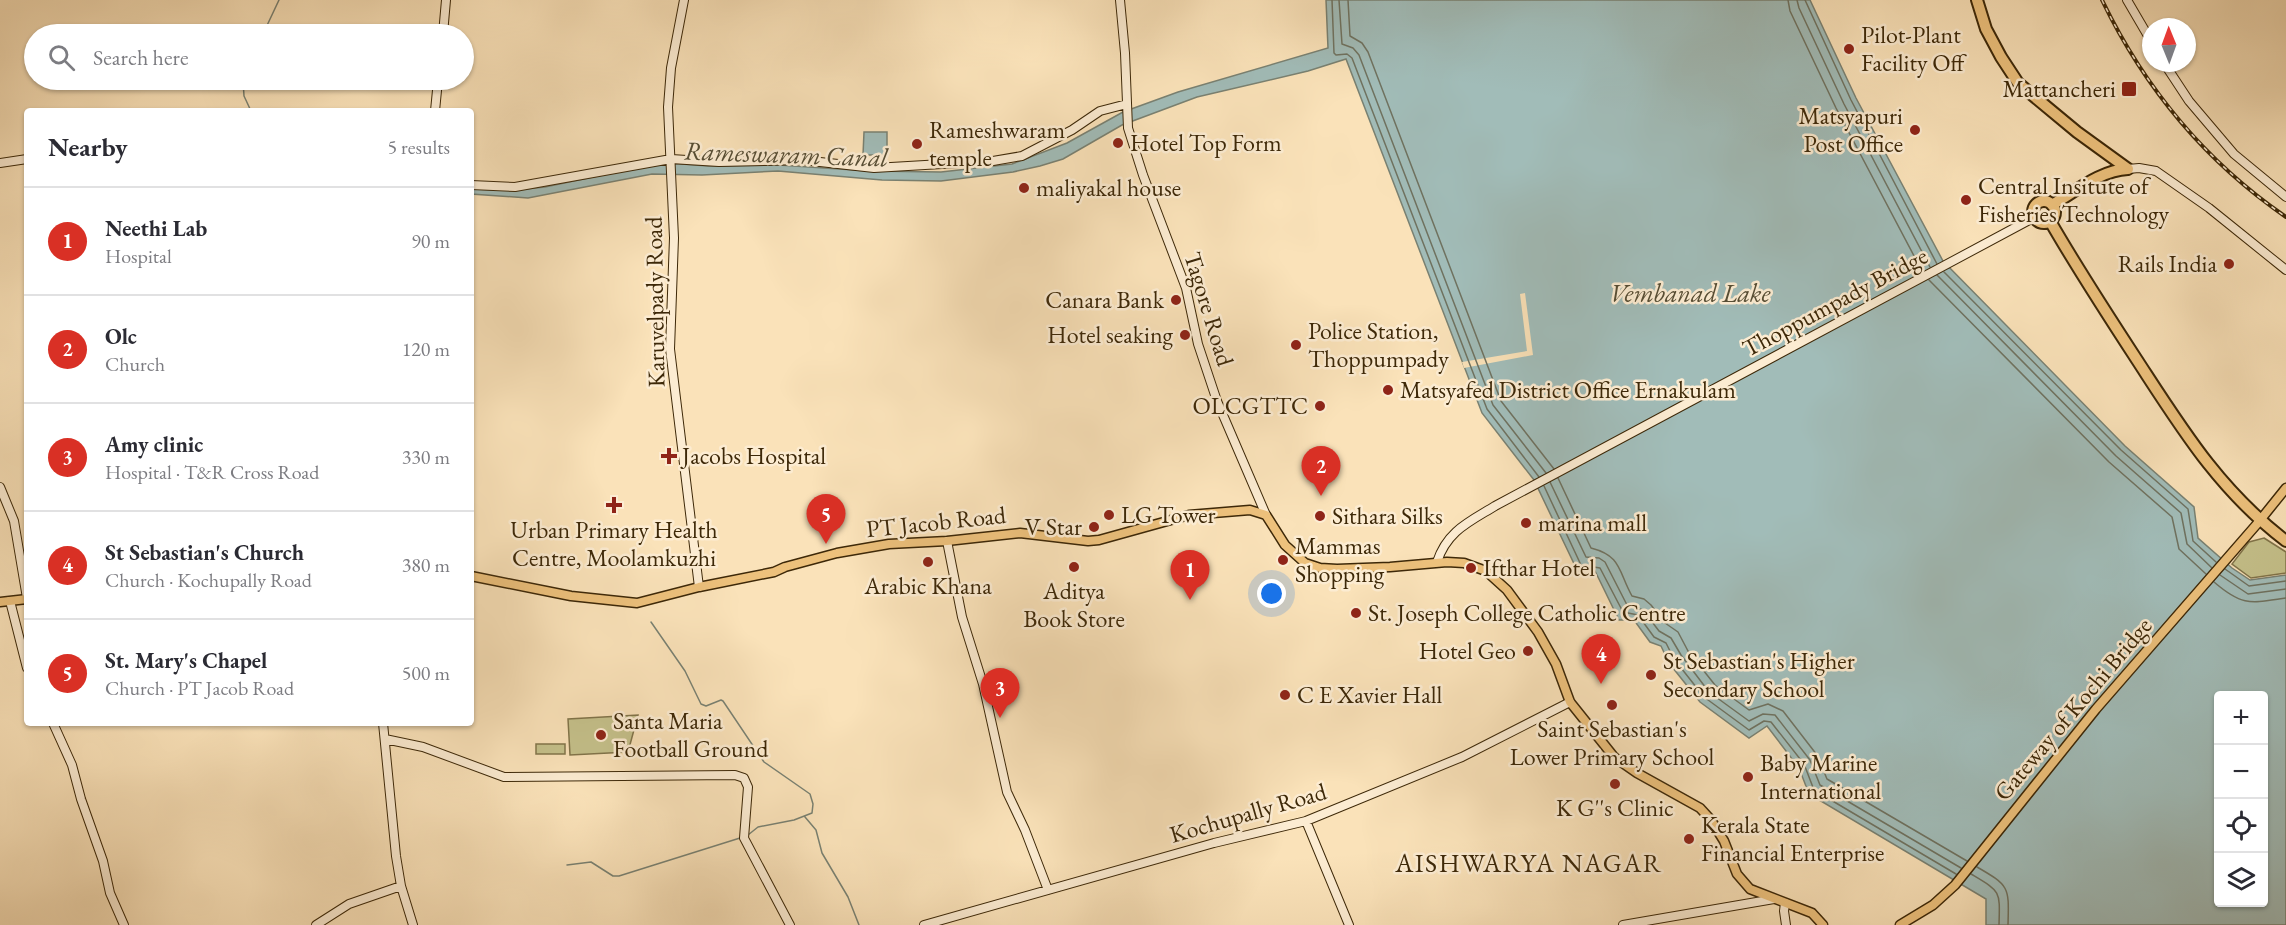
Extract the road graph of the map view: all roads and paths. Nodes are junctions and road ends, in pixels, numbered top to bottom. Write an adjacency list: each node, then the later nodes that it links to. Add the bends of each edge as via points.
1 (446, 0): 6 (street)
2 (684, 0): 13 (street, Karuvelpady Road, via 671,68)
3 (1120, 0): 10 (street, Tagore Road)
4 (1977, 0): 15 (highway, via 1986,29 2018,84)
5 (2127, 0): 7 (street)
6 (444, 24)
7 (2142, 26)
8 (2170, 72): 17 (street, via 2188,101 2234,154)
9 (437, 90): 11 (street)
10 (1127, 107): 13 (street, via 1100,111 1022,156 993,161 874,168 802,160); 24 (street, Tagore Road, via 1143,176 1186,288 1198,344 1217,401)
11 (435, 108)
12 (24, 159): 14 (street)
13 (671, 160): 16 (street, via 515,187); 31 (street, Karuvelpady Road, via 671,354)
14 (0, 163)
15 (2128, 169): 18 (highway, via 2102,177); 21 (street, via 2156,171 2209,207)
16 (474, 185)
17 (2286, 197)
18 (2052, 205): 19 (highway, via 2047,201 2037,204); 20 (highway, via 2055,215)
19 (2035, 217): 20 (highway, via 2040,222); 28 (street, Thoppumpady Bridge, via 1495,506 1452,534)
20 (2050, 220): 25 (highway, via 2200,456)
21 (2286, 270)
22 (0, 487): 30 (street, via 14,521)
23 (2286, 488): 25 (main road, Gateway of Kochi Bridge)
24 (1266, 515): 26 (main road, PT Jacob Road, via 1250,510 1189,515 1100,540 1020,533); 28 (main road, via 1285,545 1305,563 1320,568)
25 (2259, 521): 27 (highway); 54 (main road, Gateway of Kochi Bridge, via 2096,709 1955,885 1933,905)
26 (947, 541): 31 (main road, PT Jacob Road, via 861,548); 42 (street, via 1007,792)
27 (2286, 541)
28 (1437, 562): 36 (main road, via 1464,563 1486,571 1507,590 1552,654)
29 (474, 576): 31 (main road, PT Jacob Road, via 536,590 638,603)
30 (24, 580)
31 (699, 587)
32 (24, 599): 33 (main road)
33 (10, 601): 34 (main road); 35 (street)
34 (0, 602)
35 (24, 656)
36 (1570, 702): 40 (street, Kochupally Road, via 1462,757); 43 (main road, via 1614,757 1700,808 1712,820 1744,884)
37 (53, 726): 45 (street, via 72,765 110,893)
38 (384, 726): 39 (street)
39 (385, 739): 41 (street); 48 (street, via 423,747 504,777 744,778 748,788 745,836)
40 (1306, 821): 42 (street, Kochupally Road); 50 (street)
41 (401, 886): 46 (street, via 349,904); 47 (street)
42 (1048, 890): 49 (street, Kochupally Road)
43 (1774, 899): 44 (main road); 51 (street)
44 (1785, 903): 52 (street); 53 (main road, via 1812,913)
45 (124, 925)
46 (316, 925)
47 (412, 925)
48 (790, 925)
49 (924, 925)
50 (1349, 925)
51 (1623, 925)
52 (1786, 925)
53 (1823, 925)
54 (1900, 925)

